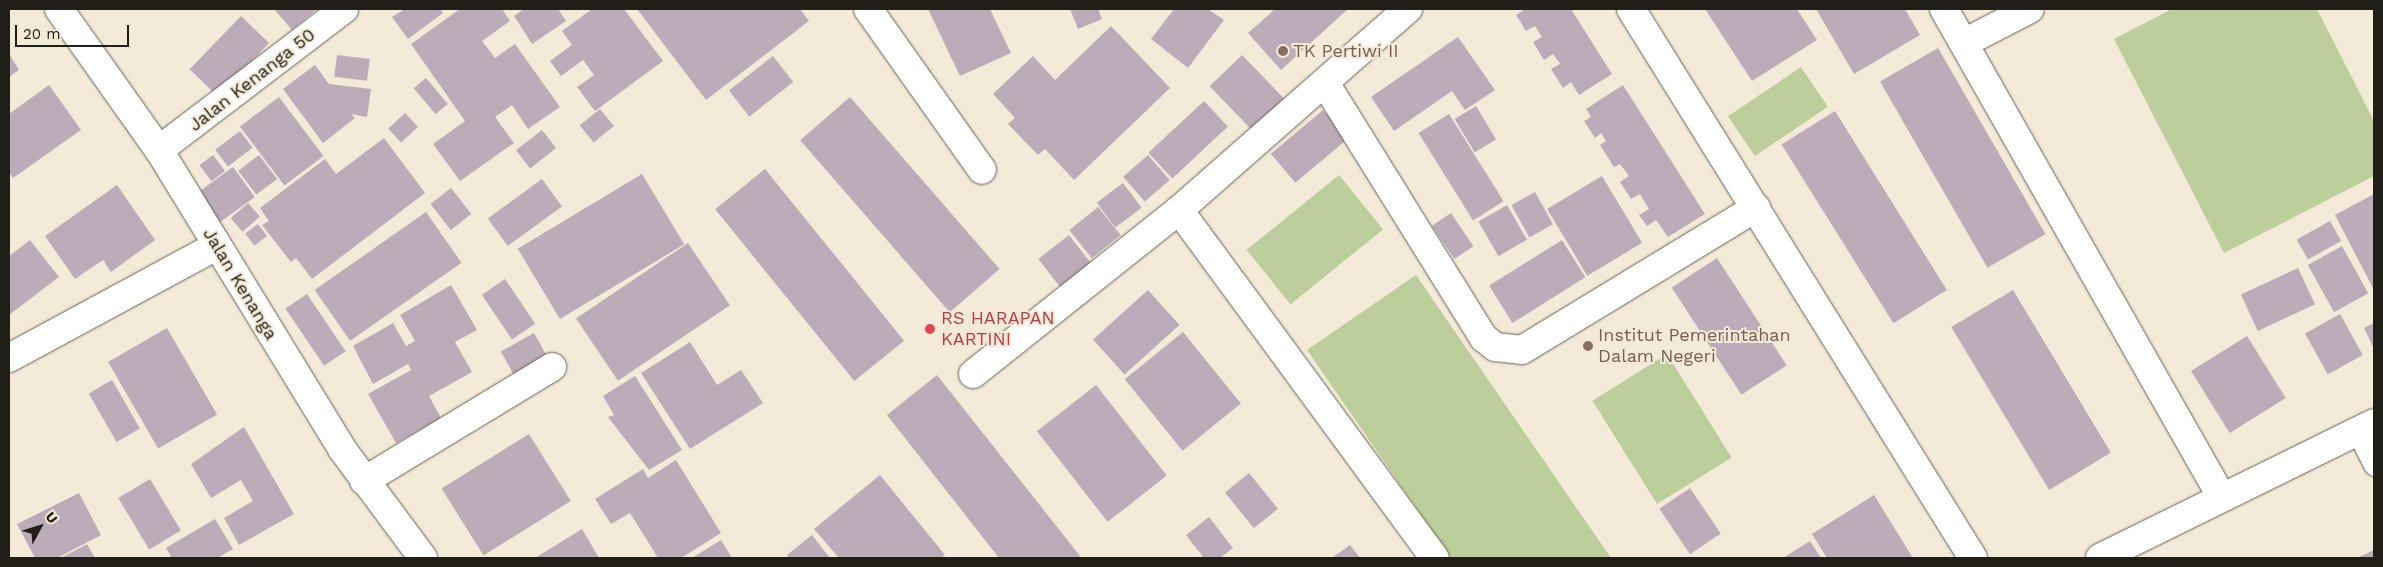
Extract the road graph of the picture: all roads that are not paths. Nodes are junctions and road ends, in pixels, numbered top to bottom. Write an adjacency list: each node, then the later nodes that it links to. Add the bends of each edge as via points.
1 (60, 9): 10 (street, Jalan Kenanga)
2 (344, 9): 10 (street, Jalan Kenanga 50)
3 (868, 9): 11 (street)
4 (1408, 9): 9 (street)
5 (1631, 9): 12 (street)
6 (1944, 9): 8 (street)
7 (2030, 9): 8 (street)
8 (1964, 43): 21 (street)
9 (1325, 83): 12 (street, via 1484,338 1495,347 1522,350); 13 (street)
10 (158, 150): 14 (street, Jalan Kenanga)
11 (982, 170)
12 (1756, 208): 24 (street)
13 (1178, 210): 17 (street); 23 (street)
14 (216, 246): 15 (street); 20 (street, Jalan Kenanga)
15 (9, 358)
16 (552, 368): 20 (street)
17 (973, 374)
18 (2366, 427): 19 (lane); 21 (street)
19 (2374, 465)
20 (364, 481): 22 (street, Jalan Kenanga)
21 (2220, 496): 25 (street)
22 (423, 558)
23 (1435, 558)
24 (1973, 558)
25 (2100, 558)

